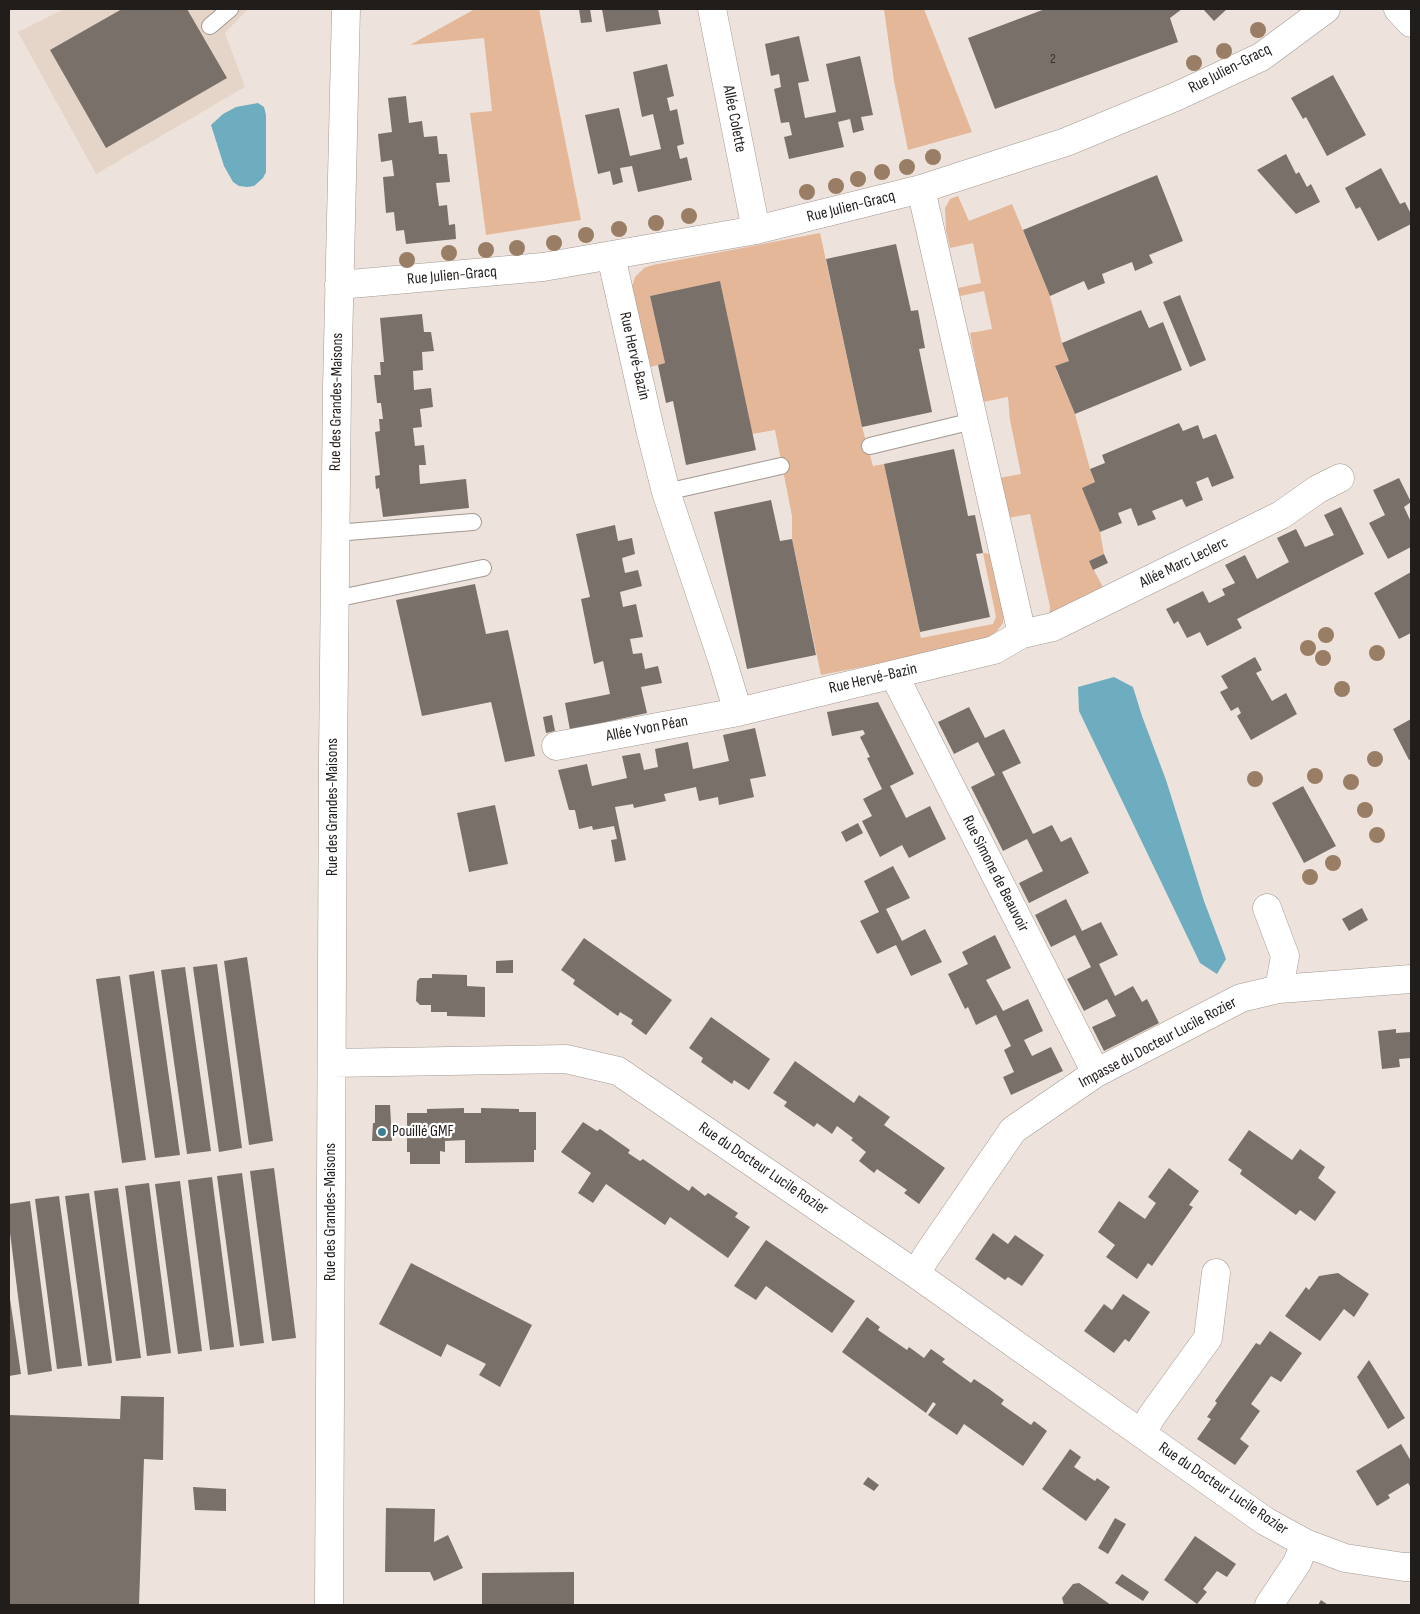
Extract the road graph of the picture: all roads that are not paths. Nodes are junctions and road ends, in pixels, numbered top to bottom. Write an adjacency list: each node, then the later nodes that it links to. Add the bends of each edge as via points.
1 (230, 9): 5 (lane)
2 (346, 9): 9 (street, Rue des Grandes-Maisons)
3 (712, 9): 7 (street, Allée Colette)
4 (1326, 9): 6 (street, Rue Julien-Gracq, via 1261,57 1175,97 1066,142)
5 (210, 26)
6 (921, 189): 7 (street, Rue Julien-Gracq); 10 (street)
7 (756, 230): 8 (street, Rue Julien-Gracq)
8 (611, 256): 9 (street, Rue Julien-Gracq, via 543,267); 14 (street, Rue Hervé-Bazin)
9 (339, 285): 16 (street, Rue des Grandes-Maisons)
10 (973, 421): 11 (lane); 19 (street)
11 (870, 446)
12 (781, 466): 14 (lane)
13 (1340, 478): 19 (street, Allée Marc Leclerc, via 1318,489 1281,516 1054,627)
14 (666, 492): 21 (street, Rue Hervé-Bazin)
15 (472, 522): 16 (lane)
16 (335, 533): 18 (street, Rue des Grandes-Maisons)
17 (483, 568): 18 (lane)
18 (334, 599): 26 (street, Rue des Grandes-Maisons)
19 (1022, 634): 20 (street, Rue Hervé-Bazin, via 994,650)
20 (894, 675): 21 (street, Rue Hervé-Bazin); 27 (street, Rue Simone de Beauvoir)
21 (738, 712): 22 (street, Allée Yvon Péan)
22 (556, 746)
23 (1267, 908): 25 (street, via 1285,956)
24 (1411, 979): 25 (street, Impasse du Docteur Lucile Rozier)
25 (1279, 989): 27 (street, Impasse du Docteur Lucile Rozier, via 1241,998)
26 (332, 1063): 29 (street, Rue du Docteur Lucile Rozier, via 566,1059 618,1071); 33 (street, Rue des Grandes-Maisons)
27 (1096, 1074): 29 (street, Impasse du Docteur Lucile Rozier, via 1012,1130)
28 (1216, 1273): 30 (street, Rue du Docteur Lucile Rozier, via 1208,1338)
29 (916, 1274): 30 (street, Rue du Docteur Lucile Rozier)
30 (1142, 1434): 31 (street, Rue du Docteur Lucile Rozier, via 1265,1521)
31 (1305, 1543): 32 (street, Rue du Docteur Lucile Rozier, via 1346,1558); 34 (street, Rue du Docteur Lucile Rozier, via 1297,1563)
32 (1411, 1567)
33 (329, 1605)
34 (1269, 1605)

